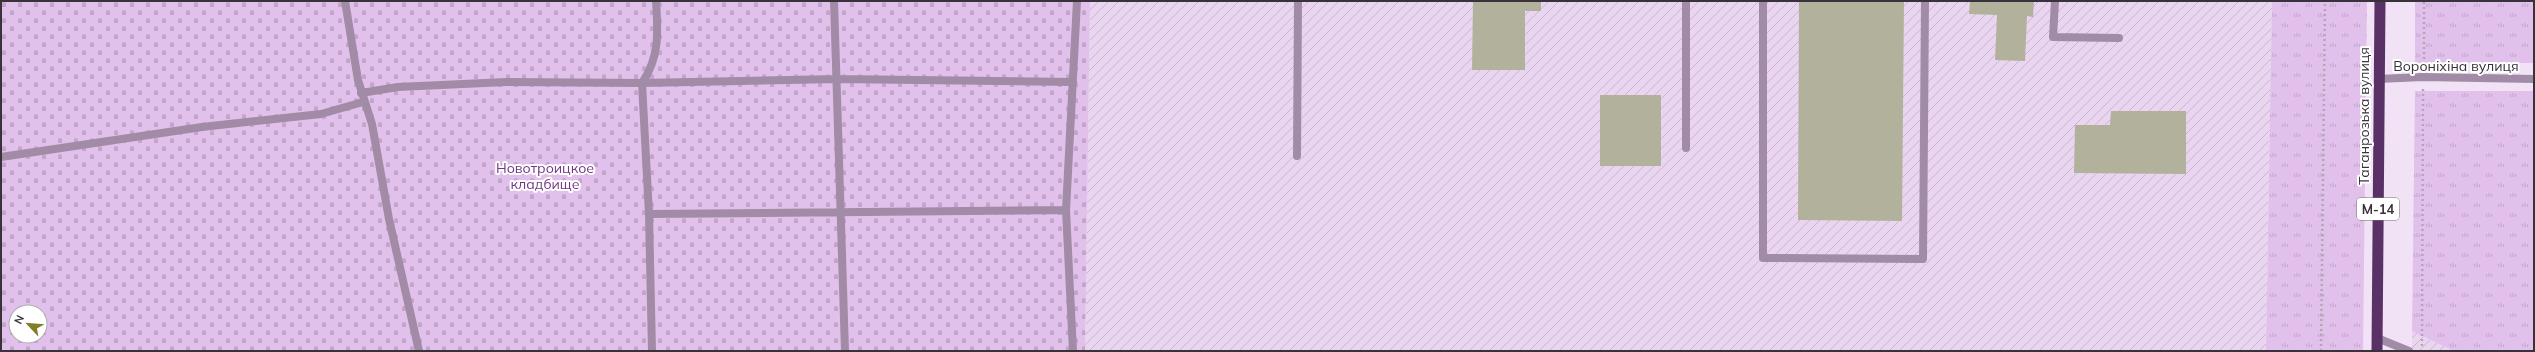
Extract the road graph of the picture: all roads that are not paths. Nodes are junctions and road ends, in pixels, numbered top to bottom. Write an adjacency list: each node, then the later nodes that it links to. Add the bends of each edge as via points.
1 (345, 1): 17 (street)
2 (656, 1): 16 (street, via 658,44 651,70)
3 (834, 1): 12 (street)
4 (1077, 1): 15 (street)
5 (1298, 1): 20 (street)
6 (1686, 1): 19 (street)
7 (1763, 1): 8 (street, via 1762,258 1916,259 1923,259)
8 (1925, 1)
9 (2055, 1): 11 (street, via 2053,37)
10 (2380, 1): 13 (highway, Таганрозька вулиця / М-14)
11 (2119, 38)
12 (837, 79): 15 (street); 16 (street); 23 (street)
13 (2378, 79): 14 (street, Вороніхіна вулиця); 25 (highway, Таганрозька вулиця / М-14)
14 (2534, 79)
15 (1073, 82): 22 (street)
16 (642, 83): 17 (street, via 506,82 398,87); 24 (street)
17 (361, 93): 18 (street)
18 (363, 102): 21 (street, via 321,114 202,127); 26 (street, via 372,124 389,219)
19 (1686, 148)
20 (1297, 156)
21 (1, 157)
22 (1066, 210): 23 (street); 29 (street)
23 (842, 213): 24 (street); 28 (street)
24 (649, 214): 27 (street)
25 (2377, 338): 30 (highway, Таганрозька вулиця / М-14); 31 (street)
26 (419, 351)
27 (652, 351)
28 (845, 351)
29 (1073, 351)
30 (2377, 351)
31 (2410, 351)

